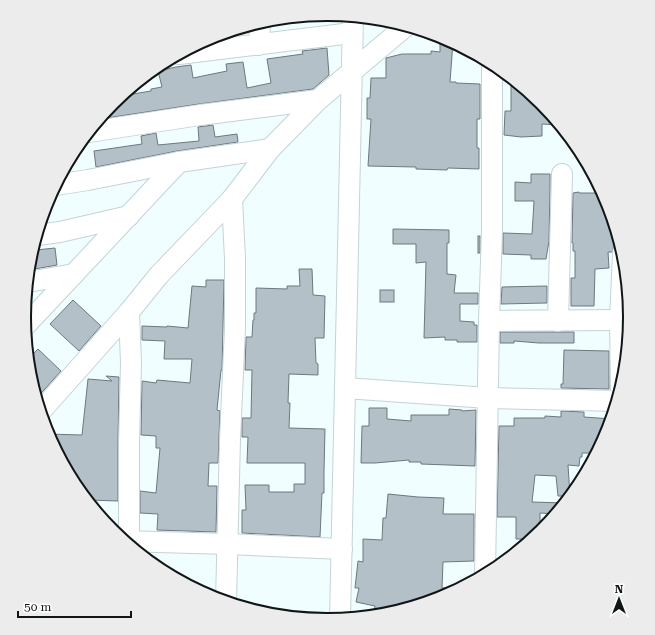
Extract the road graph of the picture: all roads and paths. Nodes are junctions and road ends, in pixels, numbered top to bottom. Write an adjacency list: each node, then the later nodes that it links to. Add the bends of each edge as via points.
1 (352, 25): 4 (street); 7 (street)
2 (260, 29): 4 (street)
3 (401, 30): 7 (street)
4 (259, 45): 5 (street)
5 (196, 52)
6 (492, 71): 23 (street)
7 (351, 72): 8 (street); 26 (street)
8 (318, 100): 9 (street); 10 (street)
9 (97, 131)
10 (270, 148): 11 (street); 14 (street)
11 (180, 162): 13 (street); 15 (street)
12 (562, 174): 24 (street)
13 (63, 184)
14 (232, 199): 20 (street, via 160,275); 32 (street, via 235,328)
15 (129, 216): 16 (street); 17 (street)
16 (43, 234)
17 (74, 274): 18 (street); 21 (street)
18 (34, 281)
19 (622, 285): 22 (street)
20 (129, 312): 29 (street); 30 (street, via 131,363)
21 (31, 320)
22 (620, 320): 24 (street); 25 (street)
23 (489, 321): 24 (street); 27 (street)
24 (558, 321)
25 (621, 359)
26 (345, 388): 27 (street); 33 (street)
27 (488, 398): 28 (street); 34 (street)
28 (612, 401)
29 (45, 406)
30 (127, 535)
31 (134, 542): 32 (street)
32 (228, 544): 33 (street); 35 (street)
33 (342, 549): 36 (street)
34 (485, 568)
35 (226, 596)
36 (340, 613)

